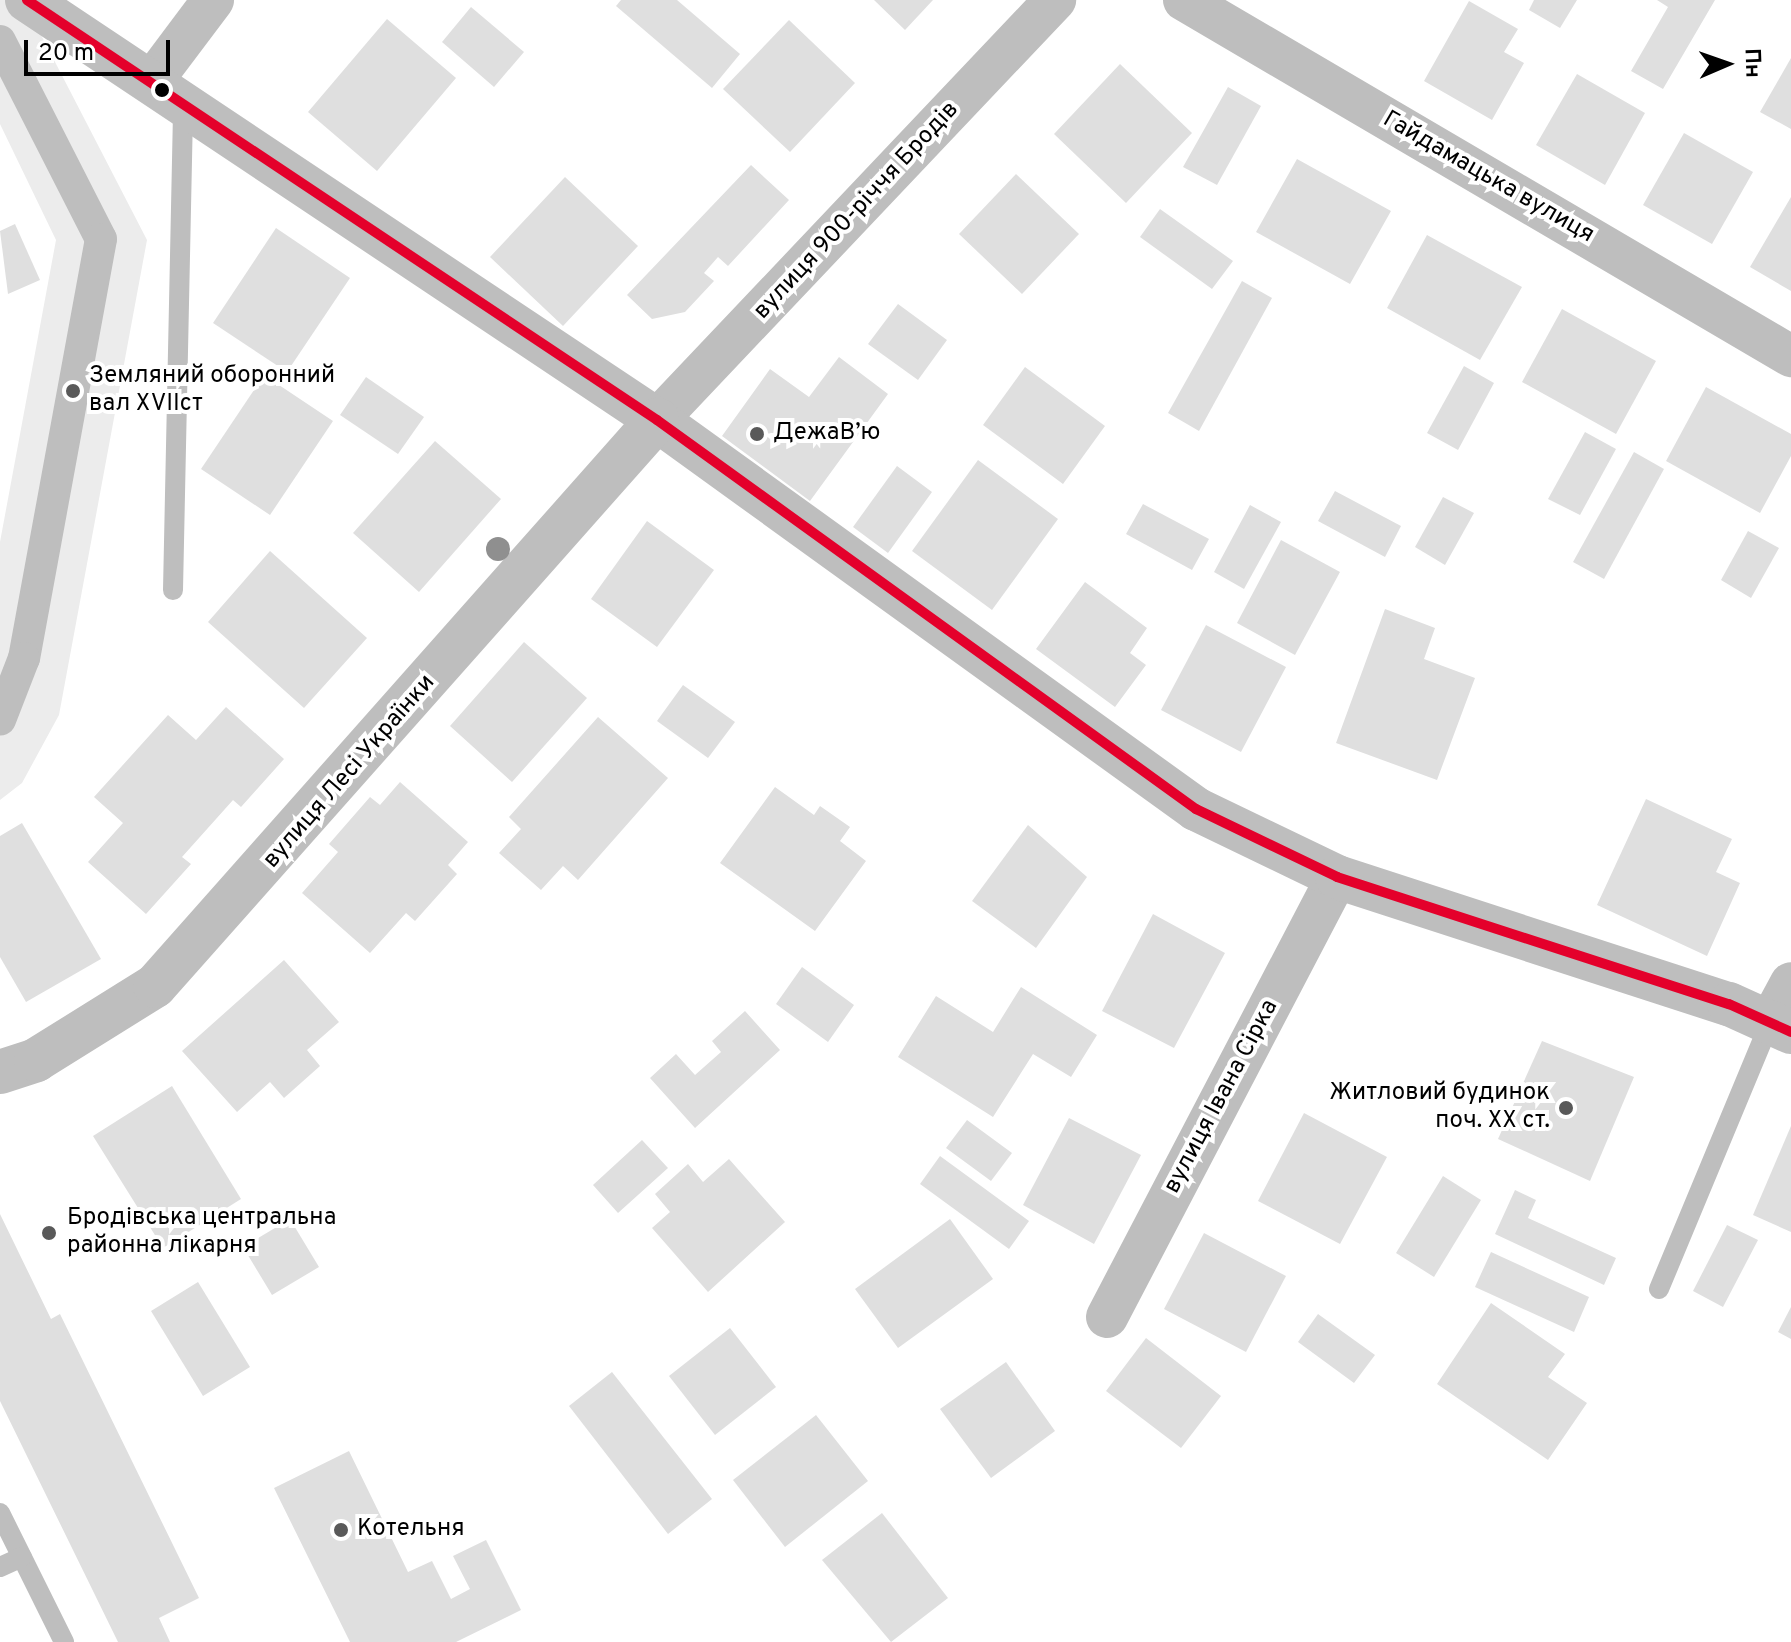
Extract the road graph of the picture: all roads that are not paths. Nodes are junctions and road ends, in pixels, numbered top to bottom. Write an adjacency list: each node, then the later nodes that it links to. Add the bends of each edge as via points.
1 (27, 0): 6 (street)
2 (213, 0): 6 (street)
3 (1055, 0): 8 (street, вулиця 900-річчя Бродів)
4 (1184, 0): 7 (street, Гайдамацька вулиця)
5 (0, 41): 10 (street, via 101,239 24,658)
6 (168, 91): 8 (street); 9 (lane)
7 (1791, 356)
8 (657, 420): 11 (street, via 1145,775); 14 (street, вулиця Лесі Українки, via 177,964 36,1060)
9 (173, 590)
10 (0, 720)
11 (1337, 877): 13 (street); 16 (street, вулиця Івана Сірка)
12 (1791, 983): 13 (street)
13 (1781, 1027): 15 (lane)
14 (0, 1072)
15 (1659, 1289)
16 (1107, 1317)
17 (0, 1513): 18 (lane)
18 (22, 1557): 19 (lane); 20 (lane)
19 (0, 1567)
20 (64, 1642)

